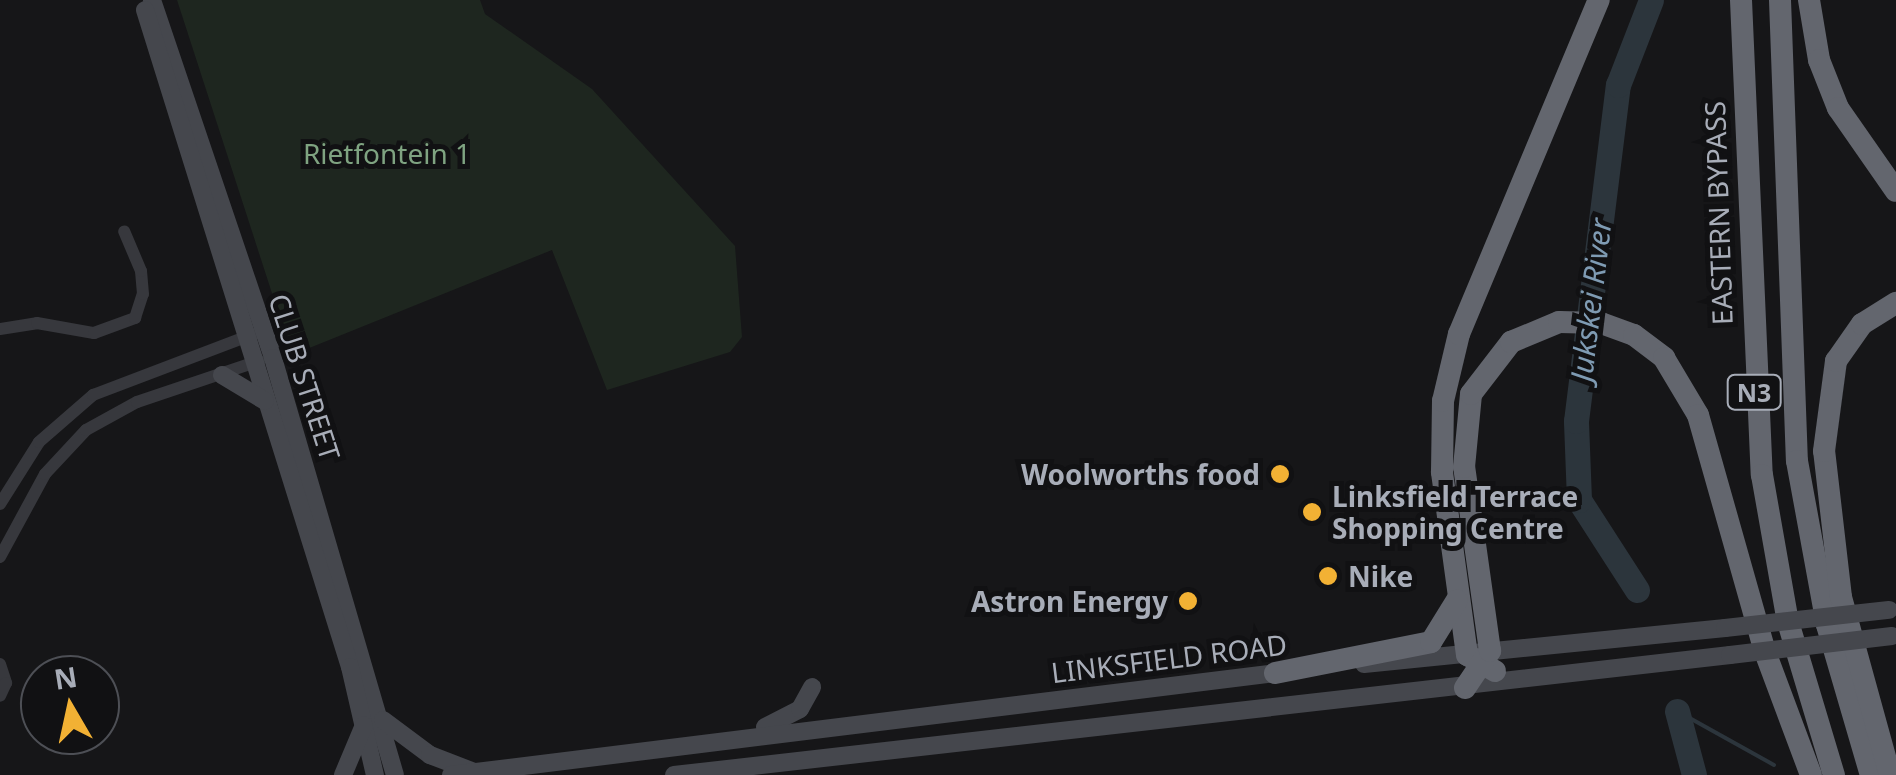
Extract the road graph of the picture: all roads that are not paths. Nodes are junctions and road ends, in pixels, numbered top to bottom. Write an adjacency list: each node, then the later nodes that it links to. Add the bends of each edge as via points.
1 (148, 0): 10 (main road, CLUB STREET)
2 (1599, 0): 17 (highway, via 1459,334 1447,378 1442,472)
3 (1742, 0): 36 (highway, EASTERN BYPASS / N3, via 1762,475 1781,594)
4 (1780, 0): 37 (highway, N3, via 1797,462 1827,625)
5 (1809, 0): 6 (highway, via 1838,108)
6 (1896, 192)
7 (124, 231): 9 (street, via 141,271 135,318 94,332 37,323)
8 (1896, 303): 38 (highway, via 1862,324 1836,361 1824,452 1840,597)
9 (0, 330)
10 (253, 334): 11 (main road, CLUB STREET); 12 (main road, CLUB STREET); 15 (street, via 93,395 39,442)
11 (273, 358): 12 (street); 27 (main road, CLUB STREET)
12 (254, 363): 13 (street); 14 (main road, CLUB STREET)
13 (222, 375): 14 (main road, via 256,391); 16 (street, via 136,402 73,440 28,500)
14 (268, 406): 27 (main road, CLUB STREET)
15 (0, 504)
16 (0, 557)
17 (1458, 600): 21 (highway); 23 (highway, via 1431,642)
18 (1893, 610): 21 (main road, LINKSFIELD ROAD, bridge)
19 (1894, 636): 20 (main road, bridge)
20 (1680, 660): 21 (main road); 25 (main road)
21 (1485, 661): 23 (main road, LINKSFIELD ROAD); 25 (highway); 35 (highway, via 1464,467 1466,414 1480,375 1499,352 1559,322 1601,323 1634,335 1664,358 1693,404 1764,652)
22 (0, 664): 26 (street, via 6,683)
23 (1275, 673): 28 (main road, LINKSFIELD ROAD)
24 (812, 688): 28 (main road, via 800,709)
25 (1465, 688): 34 (main road)
26 (0, 696)
27 (373, 721): 29 (main road); 30 (main road); 31 (main road, CLUB STREET); 32 (main road, CLUB STREET)
28 (746, 735): 29 (main road, LINKSFIELD ROAD)
29 (473, 771): 33 (main road, LINKSFIELD ROAD)
30 (343, 775)
31 (375, 775)
32 (395, 775)
33 (450, 775)
34 (674, 775)
35 (1812, 775)
36 (1834, 775)
37 (1871, 775)
38 (1890, 775)

